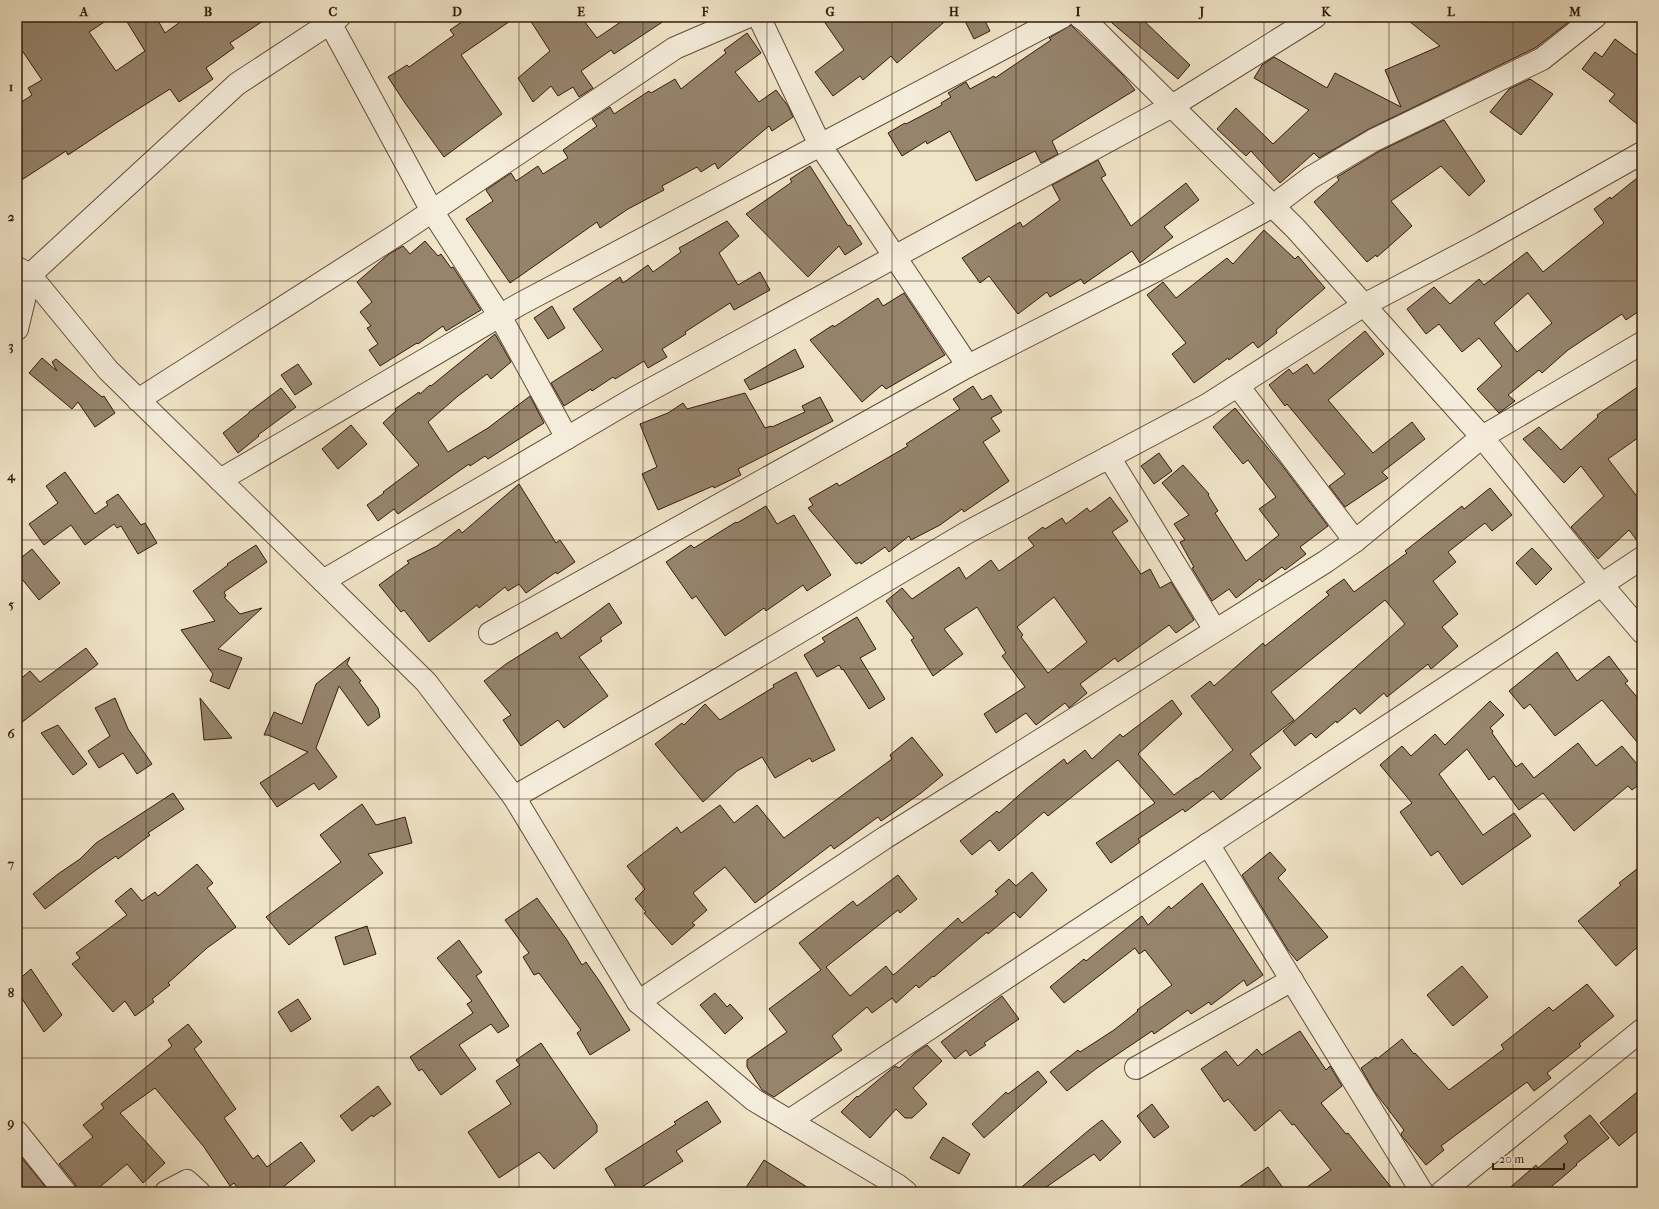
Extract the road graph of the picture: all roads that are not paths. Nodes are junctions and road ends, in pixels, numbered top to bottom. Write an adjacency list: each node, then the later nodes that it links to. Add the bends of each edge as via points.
1 (747, 17): 12 (street, via 675,48)
2 (759, 17): 9 (street)
3 (1062, 17): 9 (street)
4 (1080, 17): 8 (street)
5 (1315, 17): 8 (street)
6 (1595, 17): 11 (street, via 1542,59 1374,140 1310,178)
7 (334, 20): 12 (street); 14 (street, via 237,84)
8 (1172, 106): 11 (street); 13 (street)
9 (820, 145): 13 (street); 16 (street)
10 (1642, 153): 15 (street, via 1482,244)
11 (1273, 206): 15 (street); 19 (street)
12 (432, 211): 16 (street); 21 (street)
13 (895, 257): 19 (street); 23 (street, via 635,398)
14 (24, 272): 17 (street); 21 (street, via 108,370)
15 (1364, 305): 20 (street); 22 (street)
16 (500, 316): 23 (street); 25 (street)
17 (17, 329)
18 (1642, 343): 22 (street)
19 (968, 366): 32 (street)
20 (1238, 386): 24 (street); 26 (street)
21 (138, 400): 25 (street)
22 (1482, 437): 26 (street); 29 (street)
23 (567, 438): 28 (street)
24 (1109, 457): 30 (street); 33 (street, via 968,532)
25 (220, 480): 28 (street)
26 (1355, 541): 30 (street)
27 (1642, 558): 29 (street)
28 (323, 581): 33 (street, via 426,682)
29 (1601, 584): 31 (street); 34 (street)
30 (1215, 630): 36 (street, via 886,837)
31 (1642, 632)
32 (490, 633)
33 (514, 797): 36 (street)
34 (1208, 844): 35 (street); 39 (street)
35 (1292, 980): 38 (street); 45 (street)
36 (638, 1002): 39 (street, via 754,1100)
37 (1642, 1030): 46 (street)
38 (1136, 1068)
39 (789, 1121): 44 (street)
40 (17, 1132): 41 (street)
41 (65, 1192)
42 (166, 1192): 43 (street, via 187,1181)
43 (199, 1192)
44 (906, 1192)
45 (1422, 1192)
46 (1442, 1192)

